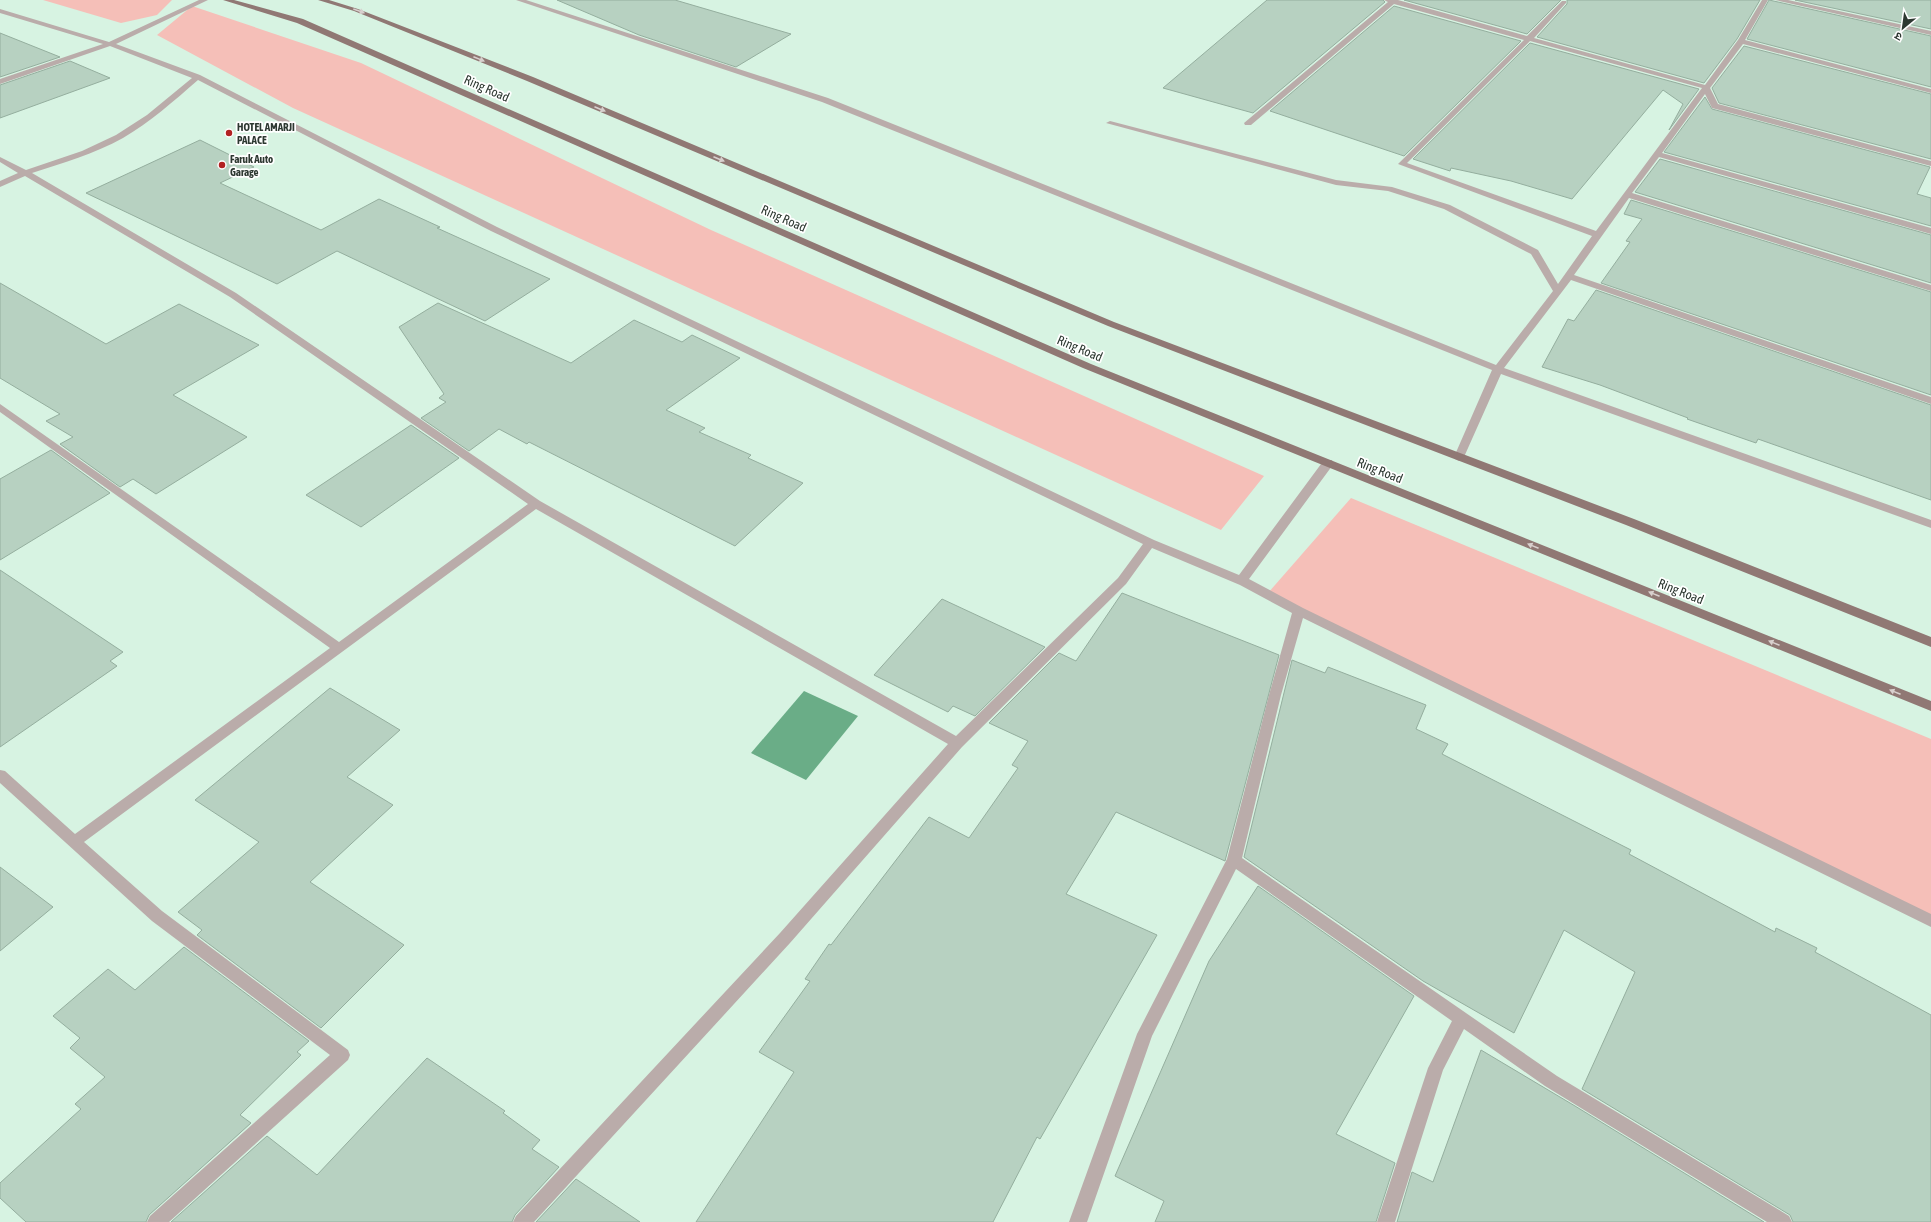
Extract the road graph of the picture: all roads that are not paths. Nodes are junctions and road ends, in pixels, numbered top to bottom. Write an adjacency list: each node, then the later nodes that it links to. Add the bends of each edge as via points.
1 (205, 0): 13 (street)
2 (226, 0): 35 (main road, Ring Road, via 300,21 1087,366)
3 (321, 0): 34 (main road, Ring Road, one-way to 34, via 356,10 530,79 1111,324)
4 (520, 0): 31 (street, via 825,100)
5 (1392, 0): 11 (street); 19 (street)
6 (1765, 0): 12 (street)
7 (1778, 0): 10 (street)
8 (1564, 2): 11 (street)
9 (0, 11): 13 (street)
10 (1931, 33)
11 (1530, 39): 16 (street); 27 (street, via 1402,164)
12 (1741, 41): 16 (street); 17 (street)
13 (110, 44): 14 (street); 15 (street)
14 (197, 77): 23 (street, via 157,112 120,137); 38 (street, via 494,229)
15 (0, 82)
16 (1705, 87): 20 (street); 22 (street, via 1715,106)
17 (1931, 91)
18 (1110, 123): 30 (street, via 1336,182 1388,189 1447,207 1535,252)
19 (1248, 123)
20 (1657, 154): 25 (street); 26 (street)
21 (0, 159): 23 (street)
22 (1931, 164)
23 (25, 173): 24 (street); 36 (street, via 233,295)
24 (0, 184)
25 (1626, 194): 27 (street); 29 (street)
26 (1931, 231)
27 (1596, 234): 28 (street)
28 (1569, 276): 30 (street); 32 (street)
29 (1931, 288)
30 (1557, 291): 31 (street)
31 (1498, 369): 34 (street); 37 (street)
32 (1931, 400)
33 (0, 407): 42 (street)
34 (1458, 457): 41 (main road, Ring Road, via 1630,522)
35 (1328, 463): 39 (street); 43 (main road, Ring Road, one-way to 35)
36 (536, 504): 42 (street); 44 (street)
37 (1931, 524)
38 (1150, 543): 39 (street); 44 (street, via 1122,581)
39 (1241, 581): 40 (street)
40 (1299, 611): 47 (street, via 1275,695); 48 (street)
41 (1931, 642)
42 (339, 648): 46 (street)
43 (1931, 706)
44 (957, 743): 51 (street, via 785,938)
45 (0, 775): 46 (street)
46 (74, 842): 50 (street, via 156,916 342,1055)
47 (1234, 860): 49 (street); 52 (street, via 1145,1034)
48 (1931, 921)
49 (1462, 1018): 53 (street, via 1436,1068); 54 (street, via 1550,1081)
50 (156, 1222)
51 (522, 1222)
52 (1078, 1222)
53 (1386, 1222)
54 (1783, 1222)

